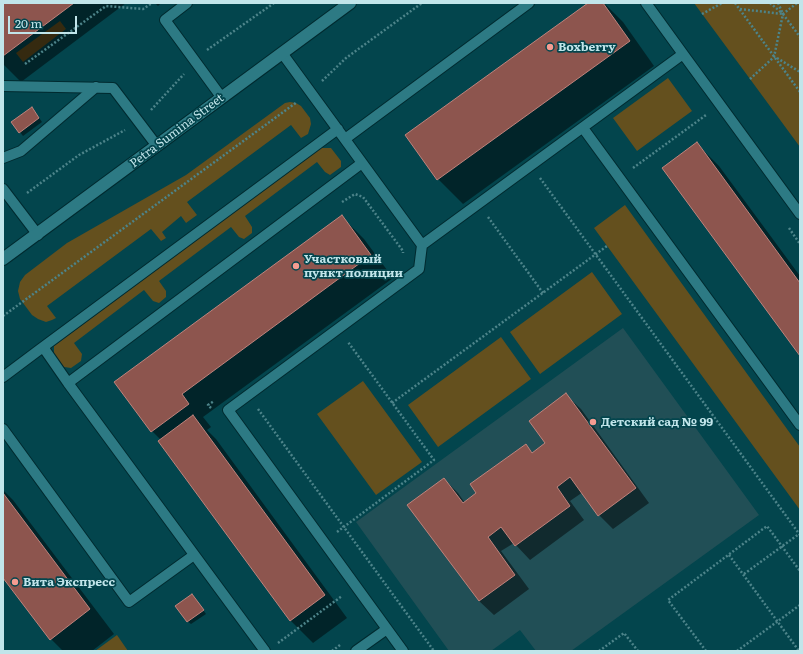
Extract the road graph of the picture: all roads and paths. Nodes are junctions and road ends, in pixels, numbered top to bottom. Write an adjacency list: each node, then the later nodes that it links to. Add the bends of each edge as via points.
1 (152, 3): 19 (path, via 143,9 106,6)
2 (188, 3): 26 (lane, via 165,20)
3 (350, 3): 16 (street, Petra Sumina Street)
4 (422, 3): 24 (path, via 346,58)
5 (529, 3): 30 (lane)
6 (646, 3): 17 (lane)
7 (722, 3): 13 (path)
8 (735, 3): 12 (path)
9 (770, 3): 14 (path)
10 (778, 3): 14 (path)
11 (797, 3): 14 (path)
12 (740, 9): 14 (path); 18 (path)
13 (702, 14)
14 (783, 14): 15 (path); 18 (path)
15 (800, 37)
16 (282, 53): 24 (lane); 26 (street, Petra Sumina Street)
17 (683, 54): 28 (lane); 39 (lane)
18 (774, 57): 20 (path); 21 (path); 25 (path)
19 (25, 64)
20 (800, 72)
21 (750, 79)
22 (3, 86): 23 (lane)
23 (96, 87): 31 (lane, via 113,88); 32 (lane, via 21,152)
24 (310, 92): 29 (lane); 47 (path)
25 (800, 92)
26 (222, 98): 31 (street, Petra Sumina Street)
27 (706, 115): 35 (path)
28 (583, 128): 34 (lane); 56 (lane)
29 (338, 129): 30 (lane); 49 (lane)
30 (345, 139): 33 (lane)
31 (157, 146): 40 (street, Petra Sumina Street)
32 (3, 158)
33 (362, 163): 41 (lane); 51 (lane)
34 (530, 166): 38 (lane); 43 (path)
35 (631, 170)
36 (3, 189): 40 (lane)
37 (341, 202): 44 (path, via 355,194 363,197 403,251)
38 (478, 204): 41 (lane); 46 (path)
39 (800, 214)
40 (38, 235): 45 (street, Petra Sumina Street)
41 (422, 245): 48 (lane, via 419,269)
42 (607, 246): 43 (path)
43 (595, 254): 46 (path); 59 (path)
44 (403, 258)
45 (3, 259)
46 (543, 293): 54 (path)
47 (3, 316)
48 (338, 329): 52 (lane); 54 (path)
49 (43, 347): 50 (lane); 51 (lane)
50 (3, 377)
51 (68, 383): 63 (lane)
52 (248, 395): 58 (path); 60 (lane, via 228,410)
53 (215, 400): 55 (path, via 208,405)
54 (392, 403): 58 (path, via 434,460)
55 (213, 411)
56 (800, 425)
57 (3, 430): 63 (lane, via 129,602)
58 (344, 526): 60 (path); 76 (path)
59 (800, 534): 61 (path)
60 (323, 541): 69 (lane)
61 (782, 546): 62 (path, via 767,526); 64 (path); 65 (path)
62 (729, 554): 65 (path); 79 (path, via 668,600)
63 (194, 555): 72 (lane)
64 (800, 571)
65 (744, 574): 68 (path)
66 (346, 593): 71 (path, via 277,643)
67 (800, 605): 68 (path)
68 (778, 621): 80 (path); 81 (path)
69 (387, 628): 74 (lane); 75 (lane)
70 (343, 643): 73 (path)
71 (280, 647)
72 (265, 651)
73 (332, 651)
74 (356, 651)
75 (403, 651)
76 (434, 651)
77 (599, 651): 78 (path, via 624,633)
78 (638, 651)
79 (706, 651)
80 (738, 651)
81 (800, 651)

